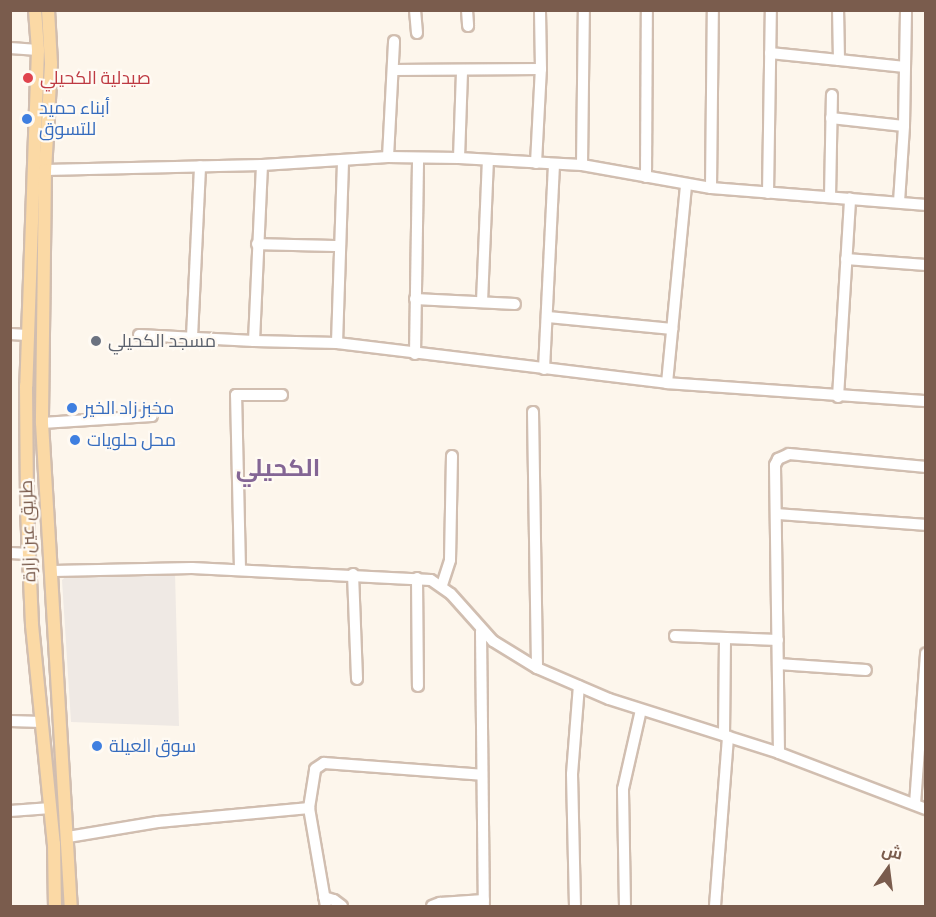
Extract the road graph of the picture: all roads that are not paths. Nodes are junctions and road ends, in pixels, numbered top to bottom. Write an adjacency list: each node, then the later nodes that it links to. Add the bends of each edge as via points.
1 (35, 10): 16 (main road, طريق عين زارة)
2 (48, 10): 36 (main road, طريق عين زارة, via 51,64)
3 (415, 10): 13 (street)
4 (467, 10): 12 (street)
5 (540, 10): 20 (street)
6 (584, 10): 34 (street)
7 (647, 10): 37 (street)
8 (713, 10): 39 (street)
9 (771, 10): 17 (street)
10 (838, 10): 18 (street)
11 (906, 10): 19 (street)
12 (468, 26)
13 (417, 33)
14 (394, 41): 21 (street)
15 (10, 48): 16 (street)
16 (38, 50): 55 (main road, طريق عين زارة)
17 (770, 53): 18 (street); 40 (street)
18 (839, 60): 19 (street)
19 (905, 67): 25 (street)
20 (541, 69): 22 (street); 31 (street)
21 (393, 70): 22 (street); 26 (street)
22 (462, 70): 28 (street)
23 (832, 95): 24 (street)
24 (831, 118): 25 (street); 41 (street)
25 (904, 126): 43 (street)
26 (388, 158): 27 (street); 30 (street)
27 (418, 158): 28 (street); 49 (street)
28 (459, 158): 29 (street)
29 (488, 160): 31 (street); 50 (street)
30 (343, 161): 33 (street); 46 (street)
31 (536, 163): 32 (street)
32 (554, 164): 34 (street); 52 (street)
33 (262, 165): 35 (street); 45 (street)
34 (582, 165): 37 (street)
35 (200, 166): 36 (street); 57 (street)
36 (45, 170): 68 (main road, طريق عين زارة)
37 (646, 177): 38 (street)
38 (686, 185): 39 (street); 53 (street)
39 (711, 188): 40 (street)
40 (768, 193): 41 (street)
41 (830, 196): 42 (street)
42 (850, 198): 43 (street); 47 (street)
43 (899, 202): 44 (street)
44 (926, 205)
45 (257, 244): 46 (street); 58 (street)
46 (340, 246): 59 (street)
47 (846, 259): 48 (street); 64 (street)
48 (926, 265)
49 (415, 299): 50 (street); 60 (street)
50 (482, 302): 51 (street)
51 (515, 304)
52 (548, 317): 53 (street); 61 (street)
53 (672, 329): 62 (street)
54 (10, 334): 55 (street)
55 (27, 335): 72 (main road, طريق عين زارة)
56 (139, 335): 57 (street)
57 (192, 337): 58 (street)
58 (254, 341): 59 (street)
59 (337, 343): 60 (street)
60 (415, 354): 61 (street)
61 (544, 369): 62 (street)
62 (667, 383): 64 (street)
63 (282, 394): 77 (street, via 236,395)
64 (838, 397): 65 (street)
65 (926, 401)
66 (533, 412): 90 (street)
67 (152, 416): 68 (street)
68 (42, 423): 71 (main road, طريق عين زارة)
69 (452, 456): 81 (street, via 450,560)
70 (926, 467): 73 (street, via 782,455 775,465)
71 (48, 508): 72 (main road); 78 (main road, طريق عين زارة)
72 (27, 510): 76 (main road, طريق عين زارة)
73 (777, 514): 74 (street); 87 (street)
74 (926, 525)
75 (10, 553): 76 (street)
76 (29, 554): 83 (main road, طريق عين زارة)
77 (240, 569): 78 (street); 79 (street)
78 (53, 571): 82 (main road, طريق عين زارة)
79 (353, 574): 80 (street); 92 (street)
80 (417, 578): 81 (street); 93 (street)
81 (442, 585): 84 (street)
82 (55, 624): 83 (main road); 105 (main road, طريق عين زارة)
83 (32, 625): 97 (main road, طريق عين زارة)
84 (481, 631): 90 (street); 100 (street)
85 (675, 636): 86 (street)
86 (725, 638): 87 (street); 98 (street)
87 (778, 640): 89 (street)
88 (926, 653): 102 (street)
89 (778, 664): 91 (street); 99 (street)
90 (537, 668): 94 (street)
91 (866, 670)
92 (357, 679)
93 (418, 686)
94 (579, 686): 95 (street); 112 (street, via 572,774)
95 (641, 710): 98 (street); 113 (street, via 623,789)
96 (10, 721): 97 (street)
97 (42, 722): 103 (main road, طريق عين زارة)
98 (726, 736): 99 (street); 114 (street)
99 (779, 753): 102 (street)
100 (482, 775): 101 (street, via 324,763 315,769); 107 (street)
101 (309, 807): 105 (street, via 158,822); 106 (street)
102 (920, 807)
103 (51, 808): 104 (street); 109 (main road, طريق عين زارة)
104 (10, 811)
105 (68, 837): 110 (main road, طريق عين زارة)
106 (325, 902): 111 (street, via 334,900)
107 (484, 903): 108 (street)
108 (438, 905)
109 (55, 906)
110 (70, 906)
111 (342, 906)
112 (574, 906)
113 (625, 906)
114 (715, 906)

